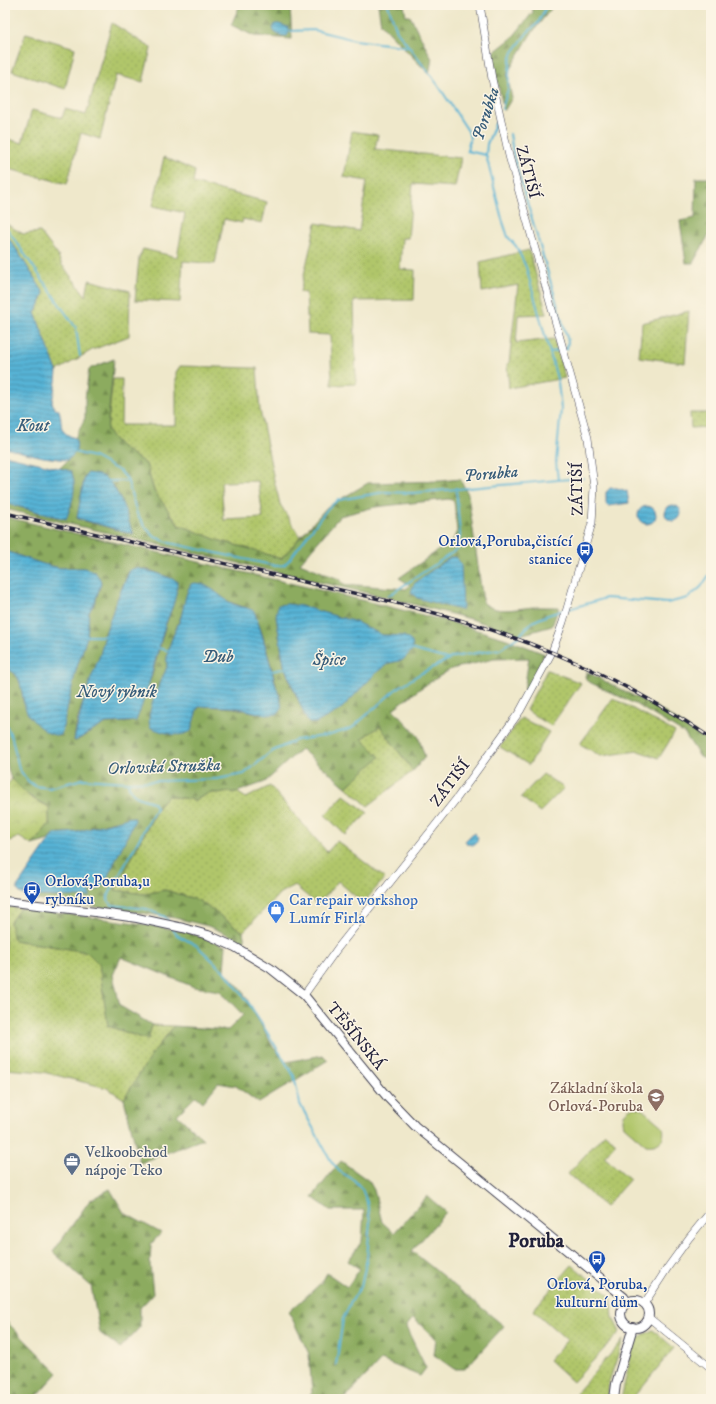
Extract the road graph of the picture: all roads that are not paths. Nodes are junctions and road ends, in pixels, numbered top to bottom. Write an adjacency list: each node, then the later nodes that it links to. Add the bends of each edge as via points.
1 (480, 5): 3 (street, ZÁTIŠÍ, via 492,79 509,156 588,438 594,487 592,523 552,652 520,711 457,798 336,948)
2 (5, 901): 3 (main road, TĚŠÍNSKÁ, via 95,912 208,935 246,953)
3 (304, 995): 5 (main road, TĚŠÍNSKÁ, via 388,1098 415,1126)
4 (711, 1211): 6 (street, via 688,1238)
5 (628, 1302): 6 (main road, via 636,1300); 8 (main road, via 622,1309 622,1317 626,1324)
6 (644, 1304): 7 (main road, via 648,1310)
7 (648, 1317): 8 (main road, via 641,1326); 9 (street)
8 (633, 1327): 10 (main road)
9 (711, 1368)
10 (614, 1399)

